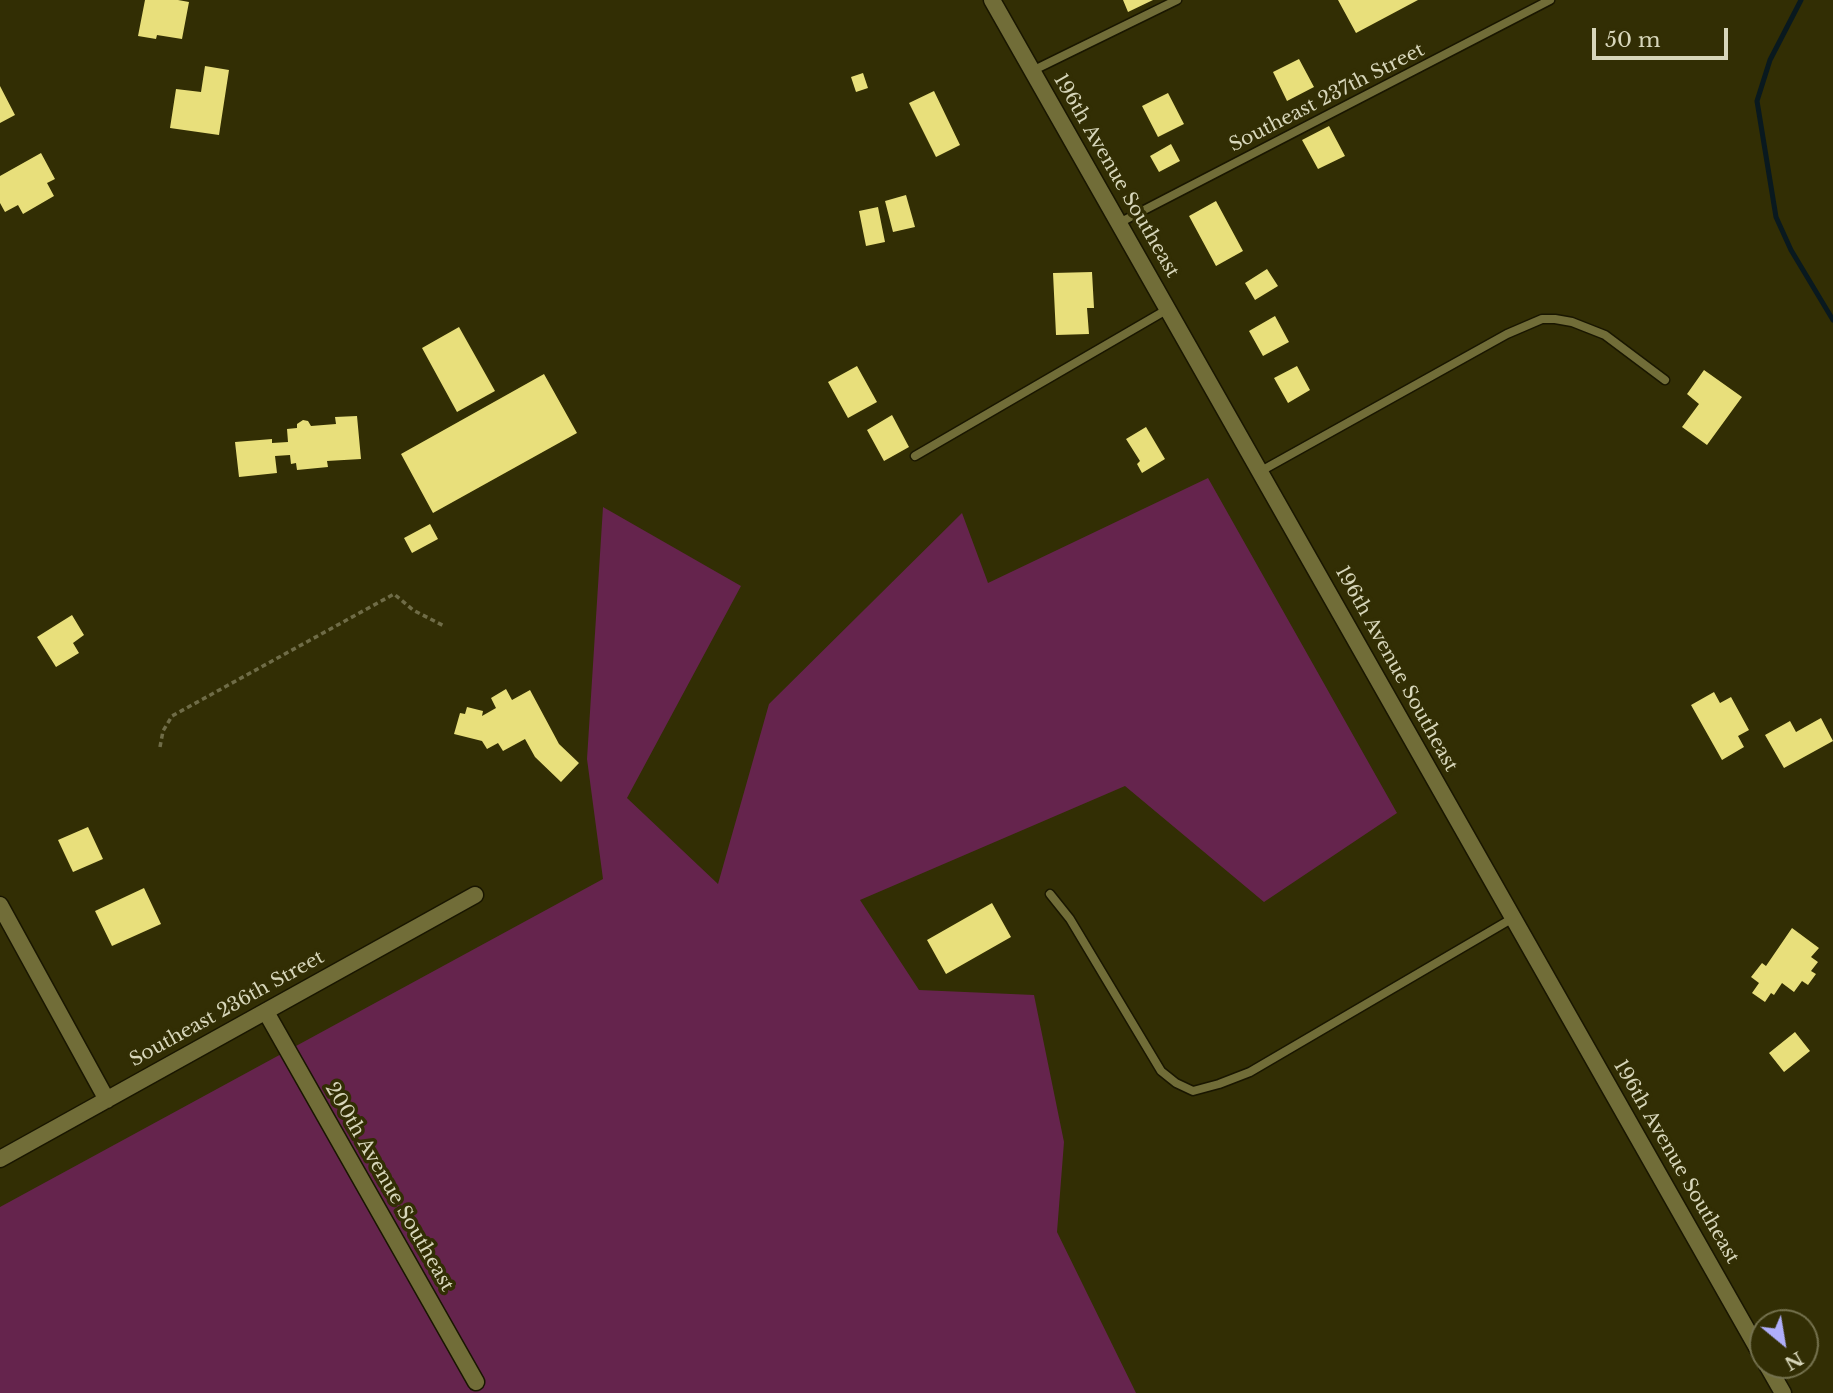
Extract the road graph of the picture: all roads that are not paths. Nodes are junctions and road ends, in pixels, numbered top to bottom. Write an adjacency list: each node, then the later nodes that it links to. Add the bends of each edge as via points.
1 (992, 0): 4 (street, 196th Avenue Southeast)
2 (1177, 0): 4 (lane)
3 (1550, 0): 5 (lane, Southeast 237th Street)
4 (1032, 71): 5 (street, 196th Avenue Southeast)
5 (1119, 223): 6 (street, 196th Avenue Southeast)
6 (1168, 309): 8 (lane); 9 (street, 196th Avenue Southeast)
7 (1665, 380): 9 (lane, via 1605,335 1572,322 1542,319)
8 (915, 456)
9 (1261, 471): 13 (street, 196th Avenue Southeast)
10 (1050, 894): 13 (lane, via 1070,919 1161,1071 1193,1091 1250,1072)
11 (475, 895): 14 (street, Southeast 236th Street)
12 (0, 905): 15 (street)
13 (1513, 918): 17 (street, 196th Avenue Southeast)
14 (266, 1012): 15 (street, Southeast 236th Street); 18 (street, 200th Avenue Southeast)
15 (107, 1100): 16 (street, Southeast 236th Street)
16 (0, 1159)
17 (1749, 1333)
18 (476, 1382)

